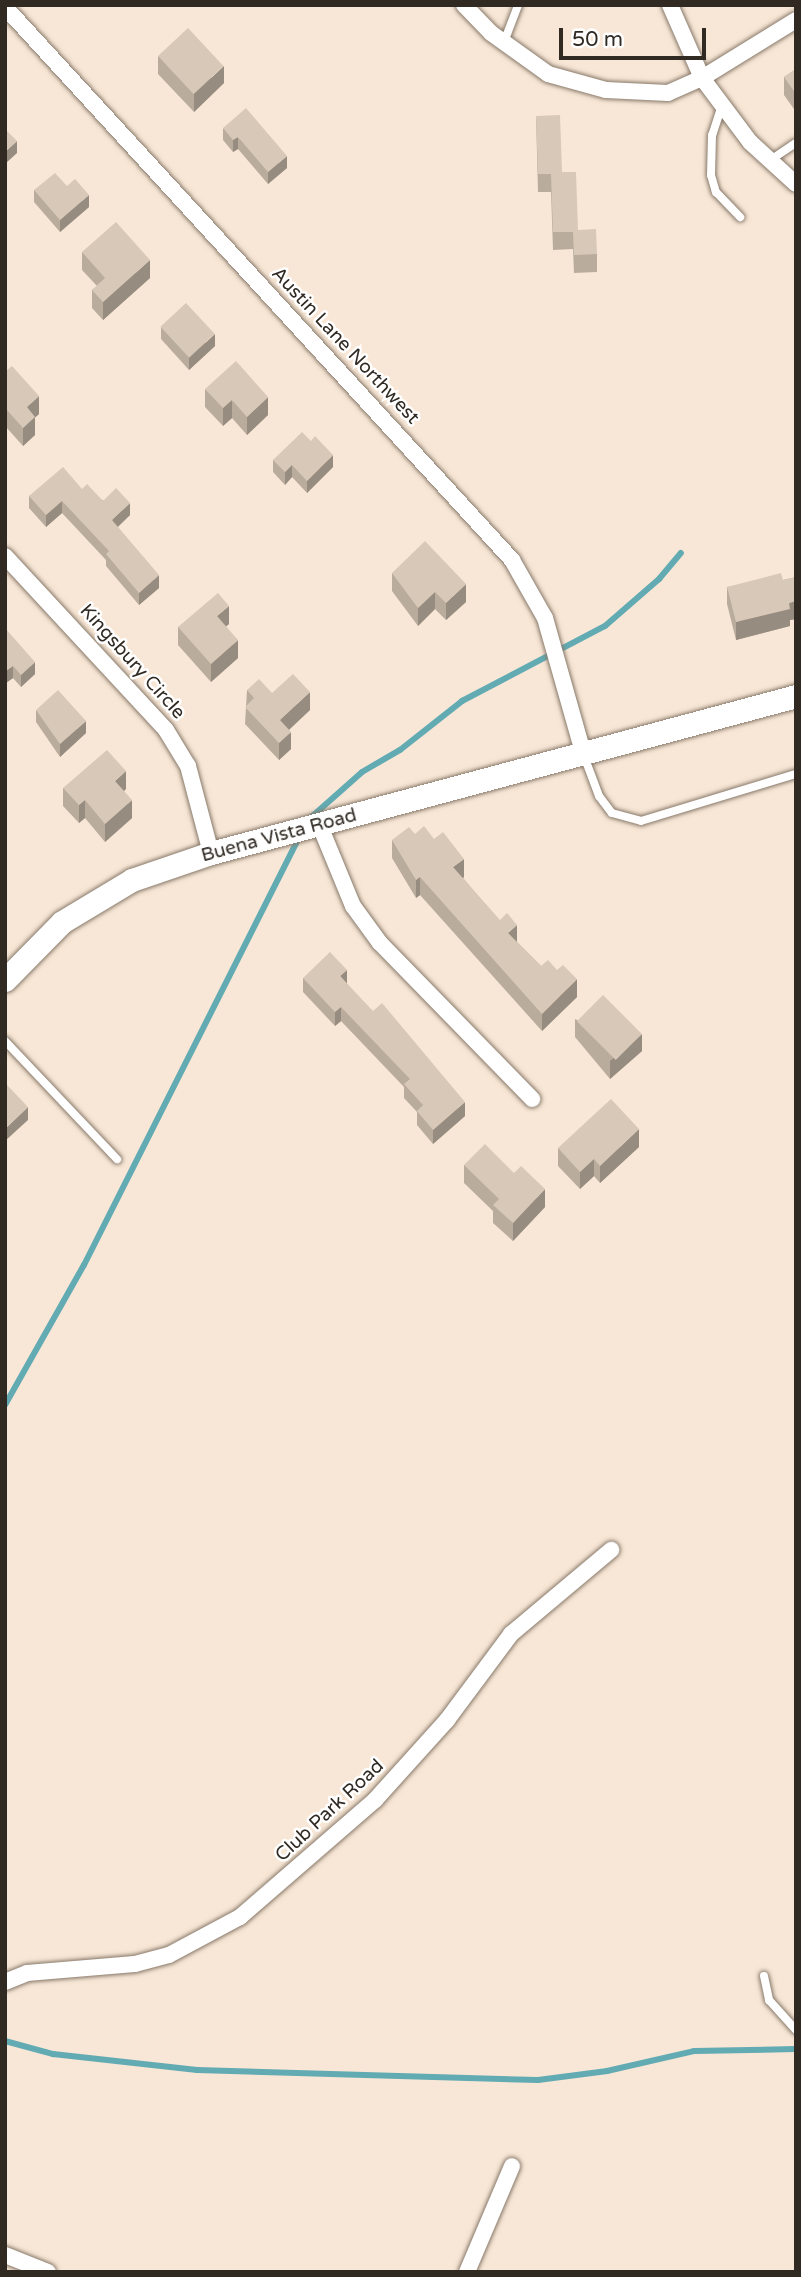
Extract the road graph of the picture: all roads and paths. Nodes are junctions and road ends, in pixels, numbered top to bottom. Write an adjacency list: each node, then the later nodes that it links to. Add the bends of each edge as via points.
1 (464, 5): 6 (street)
2 (518, 5): 6 (lane)
3 (670, 5): 7 (street)
4 (5, 7): 15 (street, Austin Lane Northwest, via 512,560 545,618)
5 (796, 20): 7 (street)
6 (504, 41): 7 (street, via 548,74 606,90 668,93)
7 (702, 79): 8 (street)
8 (722, 104): 10 (street); 12 (lane, via 712,135 711,175 716,192)
9 (796, 143): 10 (lane)
10 (769, 161): 11 (street)
11 (796, 184)
12 (740, 217)
13 (5, 556): 18 (street, Kingsbury Circle, via 166,730 188,765)
14 (796, 696): 15 (street, Buena Vista Road)
15 (584, 756): 16 (lane, via 599,796 612,813 641,821); 17 (street, Buena Vista Road)
16 (796, 774)
17 (320, 825): 18 (street, Buena Vista Road); 21 (street, via 352,906 380,943)
18 (211, 853): 19 (street, Buena Vista Road, via 132,880 95,899 62,922)
19 (5, 980)
20 (5, 1041): 22 (lane)
21 (531, 1099)
22 (117, 1159)
23 (611, 1550): 25 (street, Club Park Road, via 510,1634 447,1720 375,1800 240,1917 169,1955 135,1964 27,1973)
24 (764, 1976): 26 (lane, via 769,2000 783,2021)
25 (5, 1982)
26 (796, 2030)
27 (512, 2166): 30 (street)
28 (5, 2255): 29 (street)
29 (48, 2272)
30 (467, 2272)

